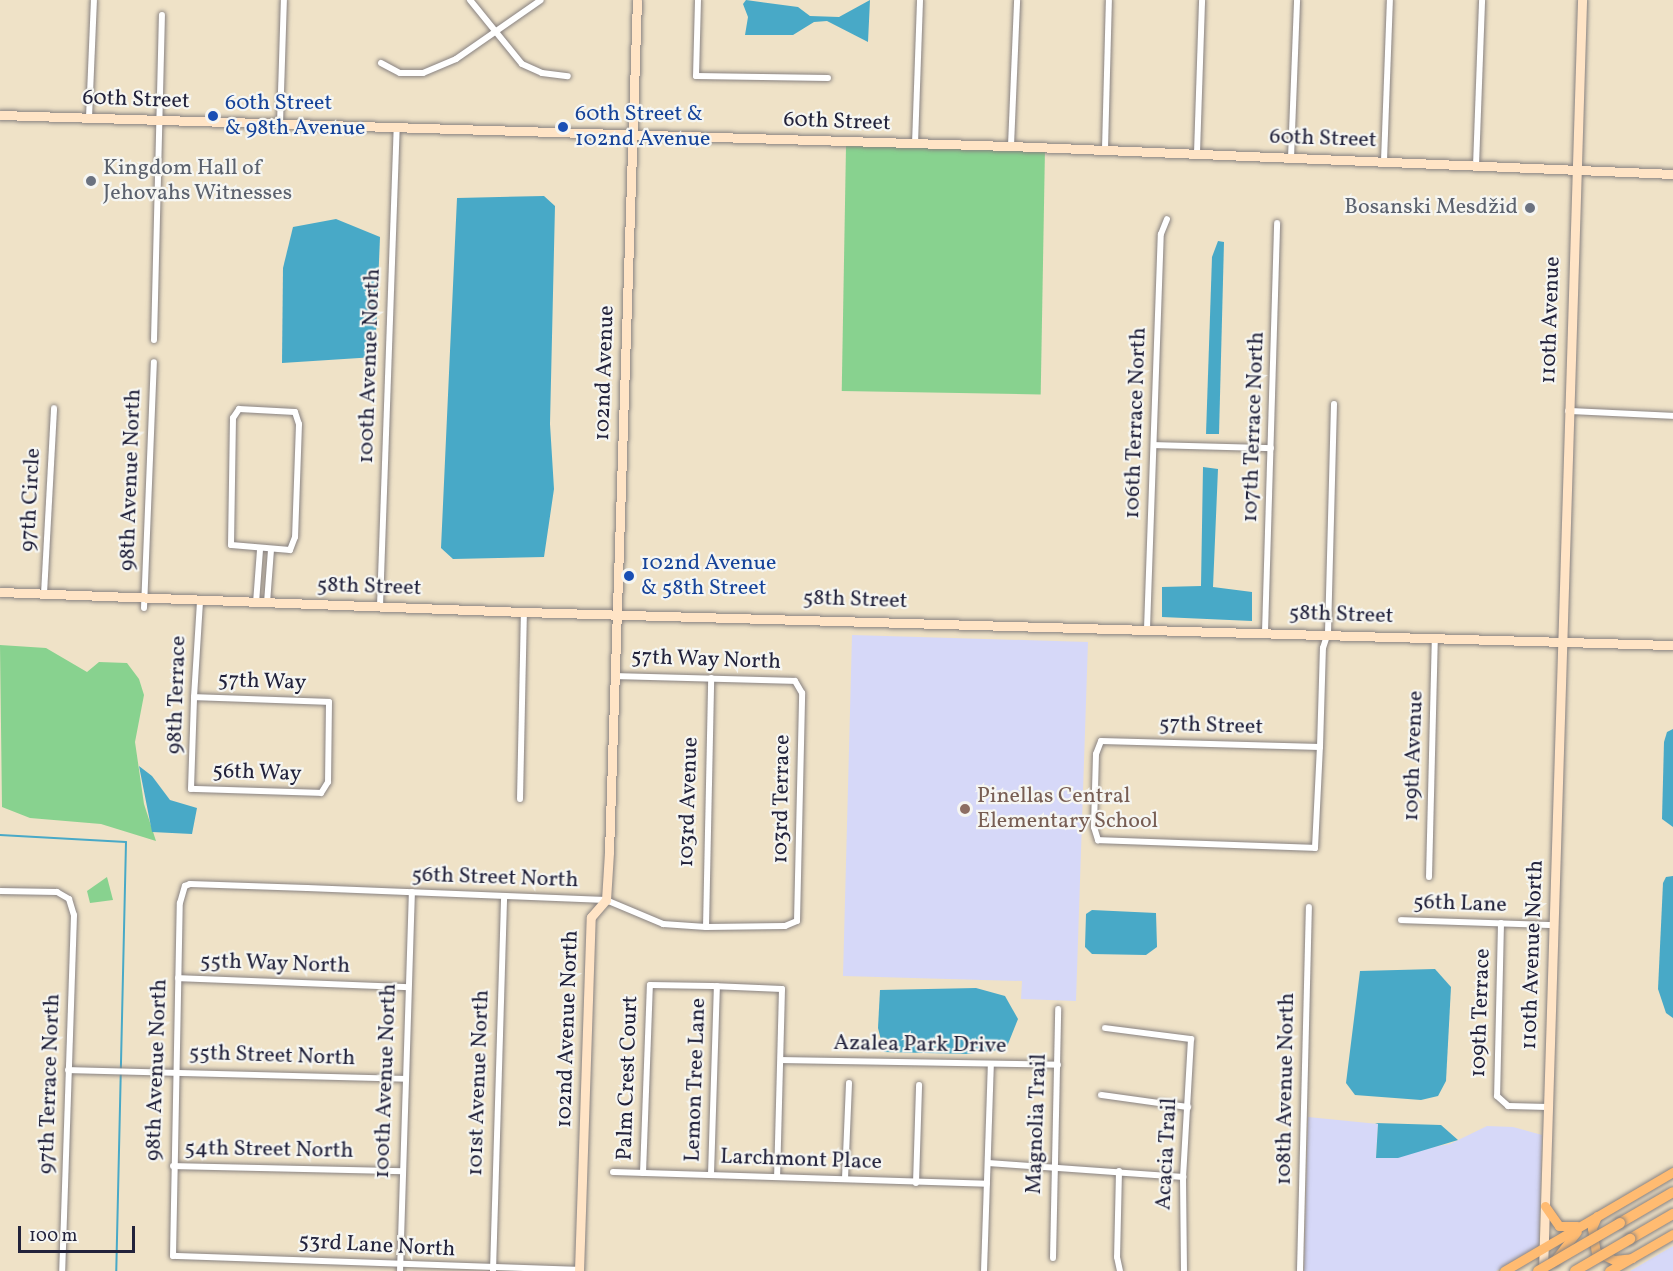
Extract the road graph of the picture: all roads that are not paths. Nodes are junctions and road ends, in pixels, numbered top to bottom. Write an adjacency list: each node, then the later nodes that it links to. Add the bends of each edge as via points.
1 (94, 0): 21 (street)
2 (284, 0): 23 (street)
3 (470, 0): 16 (street)
4 (541, 0): 16 (street)
5 (638, 0): 25 (street)
6 (698, 0): 19 (street, via 696,76)
7 (920, 0): 26 (street)
8 (1017, 0): 27 (street)
9 (1109, 0): 28 (street)
10 (1202, 0): 29 (street)
11 (1297, 0): 30 (street)
12 (1390, 0): 31 (street)
13 (1482, 0): 32 (street)
14 (1582, 0): 33 (street, 110th Avenue)
15 (162, 15): 22 (street)
16 (493, 32): 17 (street, via 456,59 423,73 399,73); 18 (street, via 522,64 542,73)
17 (381, 63)
18 (568, 76)
19 (828, 78)
20 (0, 116): 21 (street, 60th Street)
21 (88, 118): 22 (street, 60th Street)
22 (159, 120): 23 (street, 60th Street); 37 (street)
23 (280, 124): 24 (street, 60th Street)
24 (397, 128): 25 (street, 60th Street); 53 (street, 100th Avenue North)
25 (633, 135): 26 (street, 60th Street); 55 (street, 102nd Avenue)
26 (915, 144): 27 (street, 60th Street)
27 (1011, 146): 28 (street, 60th Street)
28 (1105, 149): 29 (street, 60th Street)
29 (1197, 153): 30 (street, 60th Street)
30 (1291, 158): 31 (street, 60th Street)
31 (1384, 161): 32 (street, 60th Street)
32 (1476, 166): 33 (street, 60th Street)
33 (1575, 171): 34 (street, 60th Street); 41 (street, 110th Avenue)
34 (1673, 174)
35 (1167, 219): 43 (street, 106th Terrace North, via 1161,234)
36 (1277, 223): 44 (street, 107th Terrace North)
37 (154, 340)
38 (154, 362): 50 (street, 98th Avenue North)
39 (1334, 404): 58 (street)
40 (54, 408): 48 (street, 97th Circle)
41 (1568, 411): 42 (street); 60 (street, 110th Avenue)
42 (1673, 416)
43 (1154, 445): 44 (street); 56 (street, 106th Terrace North)
44 (1271, 448): 57 (street, 107th Terrace North)
45 (260, 550): 46 (street); 46 (street, via 231,545 233,418 239,409 295,412 299,424 295,537 290,550); 51 (street)
46 (271, 550): 52 (street)
47 (0, 592): 48 (street, 58th Street)
48 (44, 594): 50 (street, 58th Street)
49 (200, 602): 50 (street, 58th Street); 51 (street, 58th Street); 65 (street, 98th Terrace)
50 (144, 603)
51 (256, 603): 52 (street, 58th Street)
52 (267, 604): 53 (street, 58th Street)
53 (380, 606): 54 (street, 58th Street)
54 (524, 612): 55 (street, 58th Street); 69 (street)
55 (616, 613): 56 (street, 58th Street); 62 (street, 102nd Avenue North)
56 (1147, 629): 57 (street, 58th Street)
57 (1265, 632): 58 (street, 58th Street)
58 (1328, 633): 59 (street, 58th Street); 66 (street, via 1323,648)
59 (1435, 637): 60 (street, 58th Street); 70 (street, 109th Avenue)
60 (1560, 641): 61 (street, 58th Street); 80 (street, 110th Avenue North)
61 (1673, 645)
62 (616, 676): 63 (street, 57th Way North); 75 (street, 102nd Avenue North)
63 (711, 678): 64 (street, 57th Way North); 81 (street, 103rd Avenue)
64 (795, 681): 78 (street, 103rd Terrace, via 802,693)
65 (194, 697): 67 (street, 98th Terrace); 68 (street, 57th Way, via 329,702 328,783)
66 (1320, 747): 66 (street, 57th Street, via 1316,848 1098,840 1094,827 1096,754 1101,741)
67 (191, 789): 68 (street, 56th Way)
68 (321, 793)
69 (520, 799)
70 (1429, 877)
71 (185, 886): 73 (street, 56th Street North); 82 (street, 98th Avenue North, via 180,903)
72 (0, 891): 90 (street, 97th Terrace North, via 57,892 69,899 74,915)
73 (412, 892): 74 (street, 56th Street North); 84 (street, 100th Avenue North)
74 (504, 896): 75 (street, 56th Street North); 123 (street, 101st Avenue North)
75 (606, 900): 81 (street, 56th Street North, via 663,924); 124 (street, 102nd Avenue North, via 591,917)
76 (1309, 907): 129 (street, 108th Avenue North)
77 (1401, 920): 79 (street, 56th Lane)
78 (797, 921): 81 (street, 56th Street North, via 785,926)
79 (1501, 923): 80 (street, 56th Lane); 97 (street, 109th Terrace, via 1496,1084 1501,1102)
80 (1554, 925): 97 (street, 110th Avenue North)
81 (706, 927)
82 (178, 978): 84 (street, 55th Way North); 91 (street, 98th Avenue North)
83 (717, 986): 87 (street, via 783,988); 105 (street, Palm Crest Court, via 650,985); 106 (street, Lemon Tree Lane)
84 (407, 987): 92 (street, 100th Avenue North)
85 (1058, 1009): 89 (street, Magnolia Trail)
86 (1105, 1028): 96 (street, Acacia Trail, via 1191,1039)
87 (782, 1060): 88 (street, Azalea Park Drive); 107 (street)
88 (991, 1065): 89 (street, Azalea Park Drive); 98 (street)
89 (1058, 1065): 99 (street, Magnolia Trail)
90 (68, 1070): 91 (street, 55th Street North); 125 (street, 97th Terrace North)
91 (176, 1071): 92 (street, 55th Street North); 100 (street, 98th Avenue North)
92 (404, 1079): 101 (street, 100th Avenue North)
93 (849, 1083): 109 (street)
94 (919, 1085): 110 (street)
95 (1101, 1095): 96 (street)
96 (1188, 1107): 108 (street, Acacia Trail)
97 (1548, 1107): 113 (street, 110th Avenue North)
98 (987, 1163): 99 (street); 111 (street)
99 (1055, 1165): 103 (street); 120 (street, Magnolia Trail)
100 (172, 1166): 101 (street, 54th Street North); 119 (street, 98th Avenue North)
101 (401, 1171): 122 (street, 100th Avenue North)
102 (613, 1172): 105 (street, Larchmont Place)
103 (1119, 1172): 108 (street); 127 (street, via 1116,1257)
104 (1673, 1172): 115 (main road)
105 (643, 1173): 106 (street, Larchmont Place)
106 (711, 1174): 107 (street, Larchmont Place)
107 (777, 1177): 109 (street, Larchmont Place)
108 (1183, 1177): 128 (street, Acacia Trail)
109 (845, 1179): 110 (street, Larchmont Place)
110 (916, 1183): 111 (street, Larchmont Place)
111 (987, 1184): 126 (street)
112 (1673, 1192): 131 (highway, bridge)
113 (1545, 1206): 116 (main road, via 1559,1226); 118 (street, 110th Avenue North)
114 (1673, 1214): 134 (highway, bridge)
115 (1597, 1216): 116 (main road); 121 (main road, via 1593,1228 1596,1251 1614,1260)
116 (1582, 1226): 118 (main road); 133 (main road)
117 (1673, 1234): 121 (main road)
118 (1543, 1249): 130 (main road); 132 (street, 110th Avenue North)
119 (173, 1256): 122 (street, 53rd Lane North)
120 (1053, 1258)
121 (1632, 1258): 135 (main road)
122 (400, 1268): 123 (street, 53rd Lane North)
123 (493, 1270): 124 (street, 53rd Lane North)
124 (579, 1270)
125 (62, 1271)
126 (984, 1271)
127 (1120, 1271)
128 (1184, 1271)
129 (1300, 1271)
130 (1504, 1271)
131 (1538, 1271)
132 (1543, 1271)
133 (1548, 1271)
134 (1575, 1271)
135 (1609, 1271)

